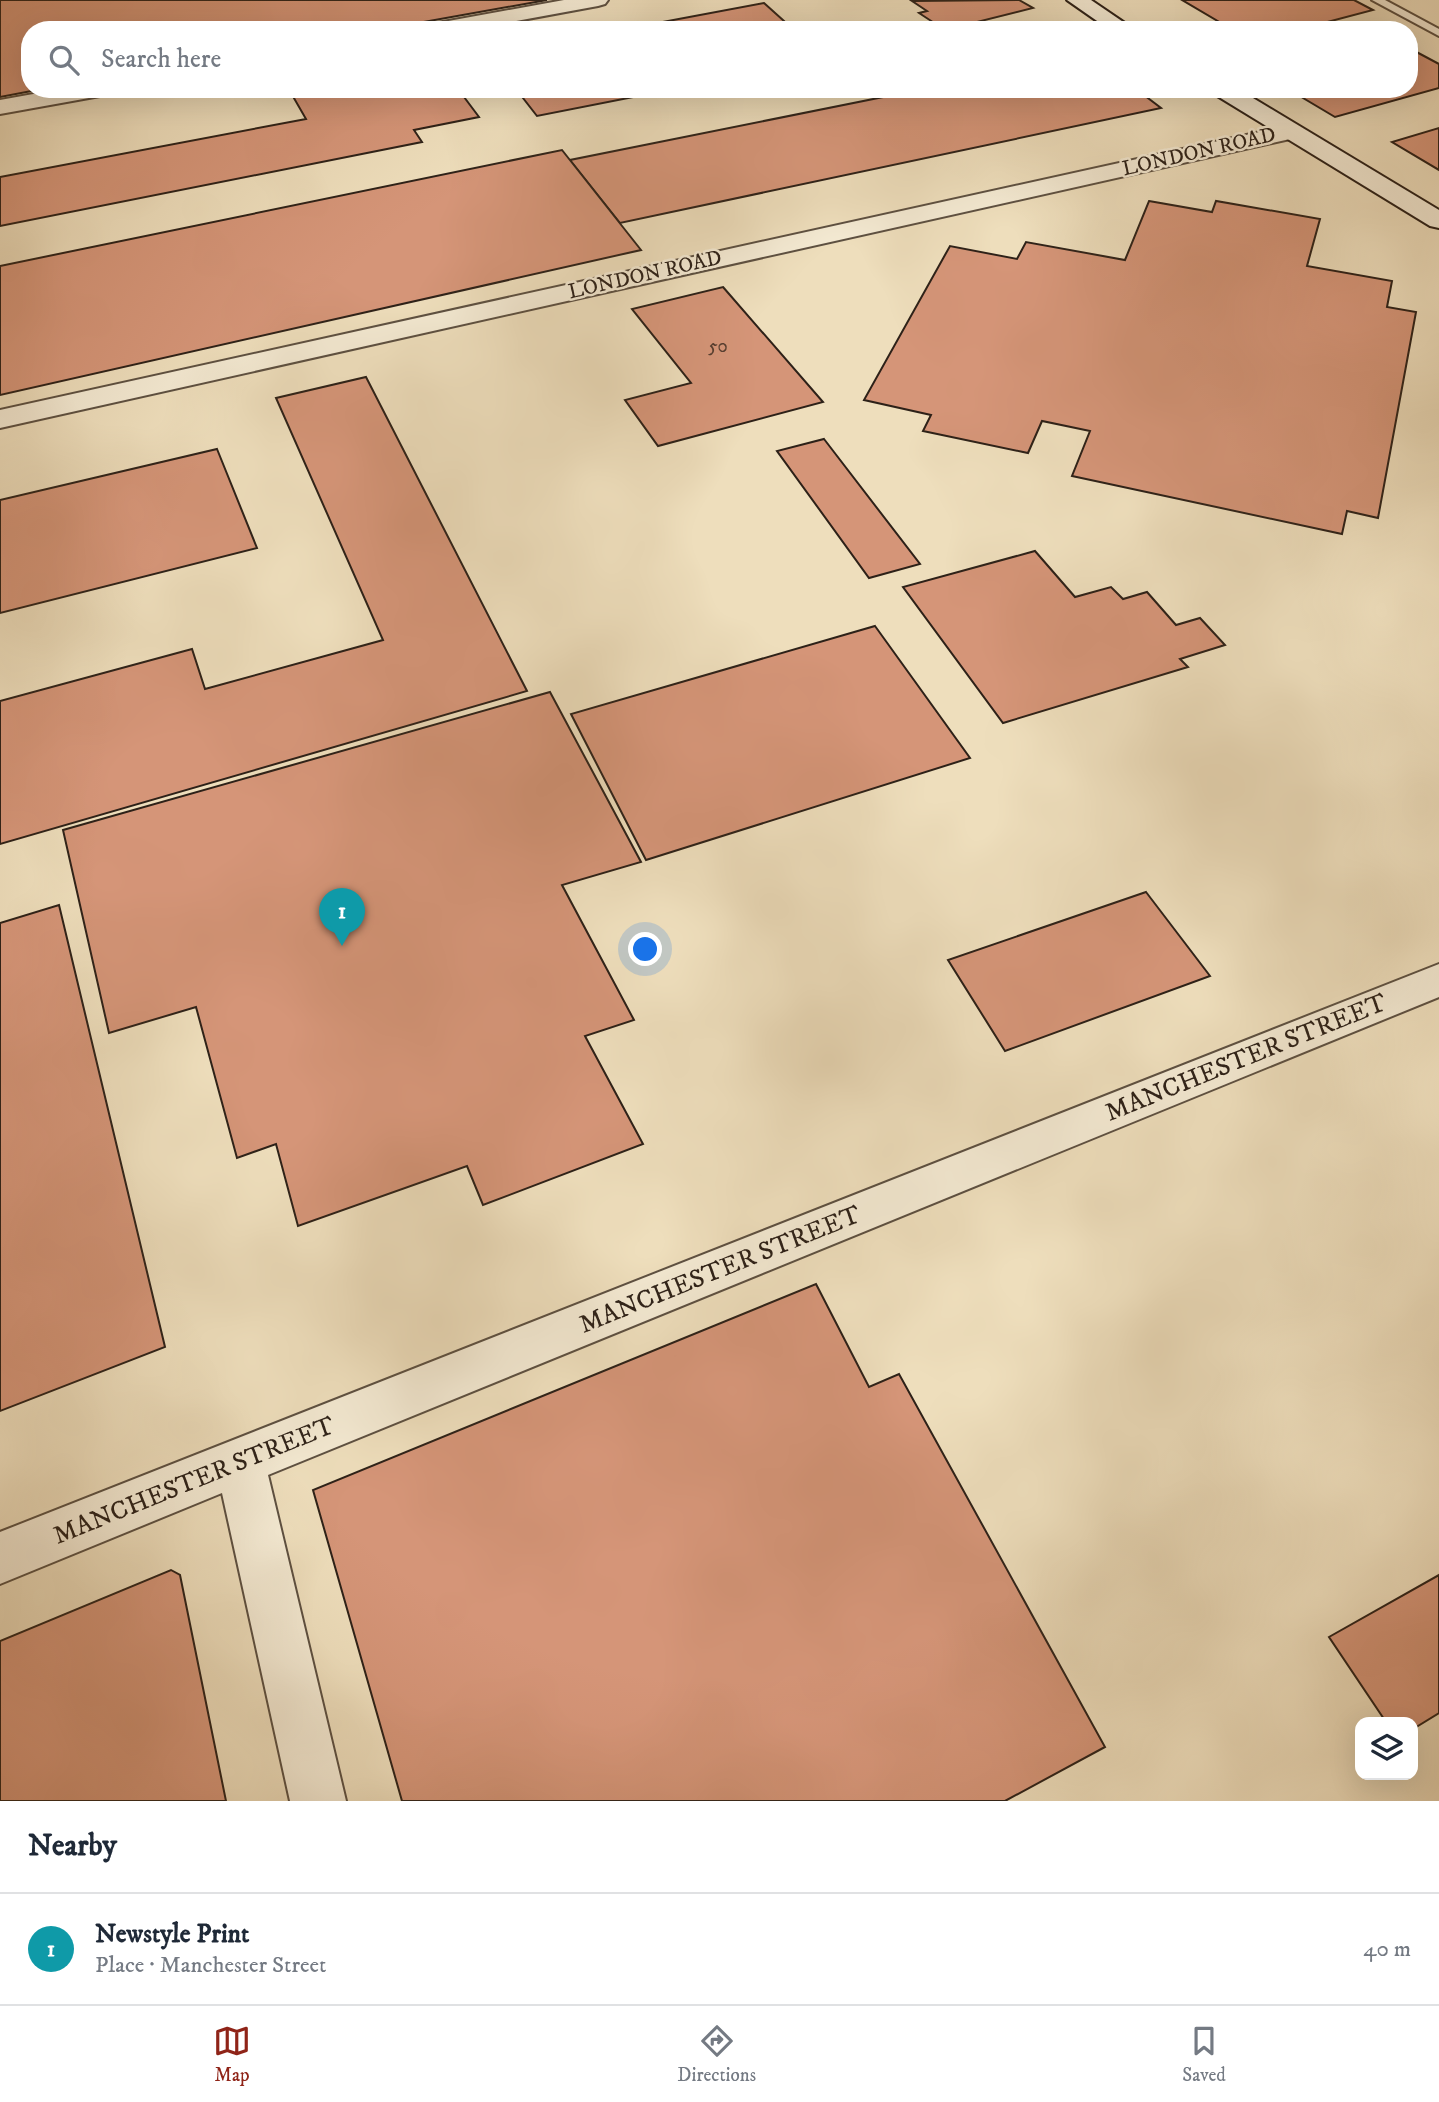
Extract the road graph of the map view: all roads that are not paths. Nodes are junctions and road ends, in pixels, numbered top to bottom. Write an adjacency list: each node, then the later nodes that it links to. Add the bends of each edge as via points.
1 (598, 0): 4 (street)
2 (1077, 0): 5 (street)
3 (1377, 0): 6 (lane)
4 (482, 21)
5 (1111, 21)
6 (1416, 21)
7 (1418, 22): 8 (lane)
8 (1439, 33)
9 (50, 98): 11 (street)
10 (1236, 98): 12 (street)
11 (0, 107)
12 (1291, 132): 13 (street); 14 (street, LONDON ROAD)
13 (1439, 221)
14 (0, 419)
15 (1439, 980): 16 (street, MANCHESTER STREET)
16 (240, 1463): 17 (street, MANCHESTER STREET); 18 (street)
17 (0, 1558)
18 (318, 1801)

